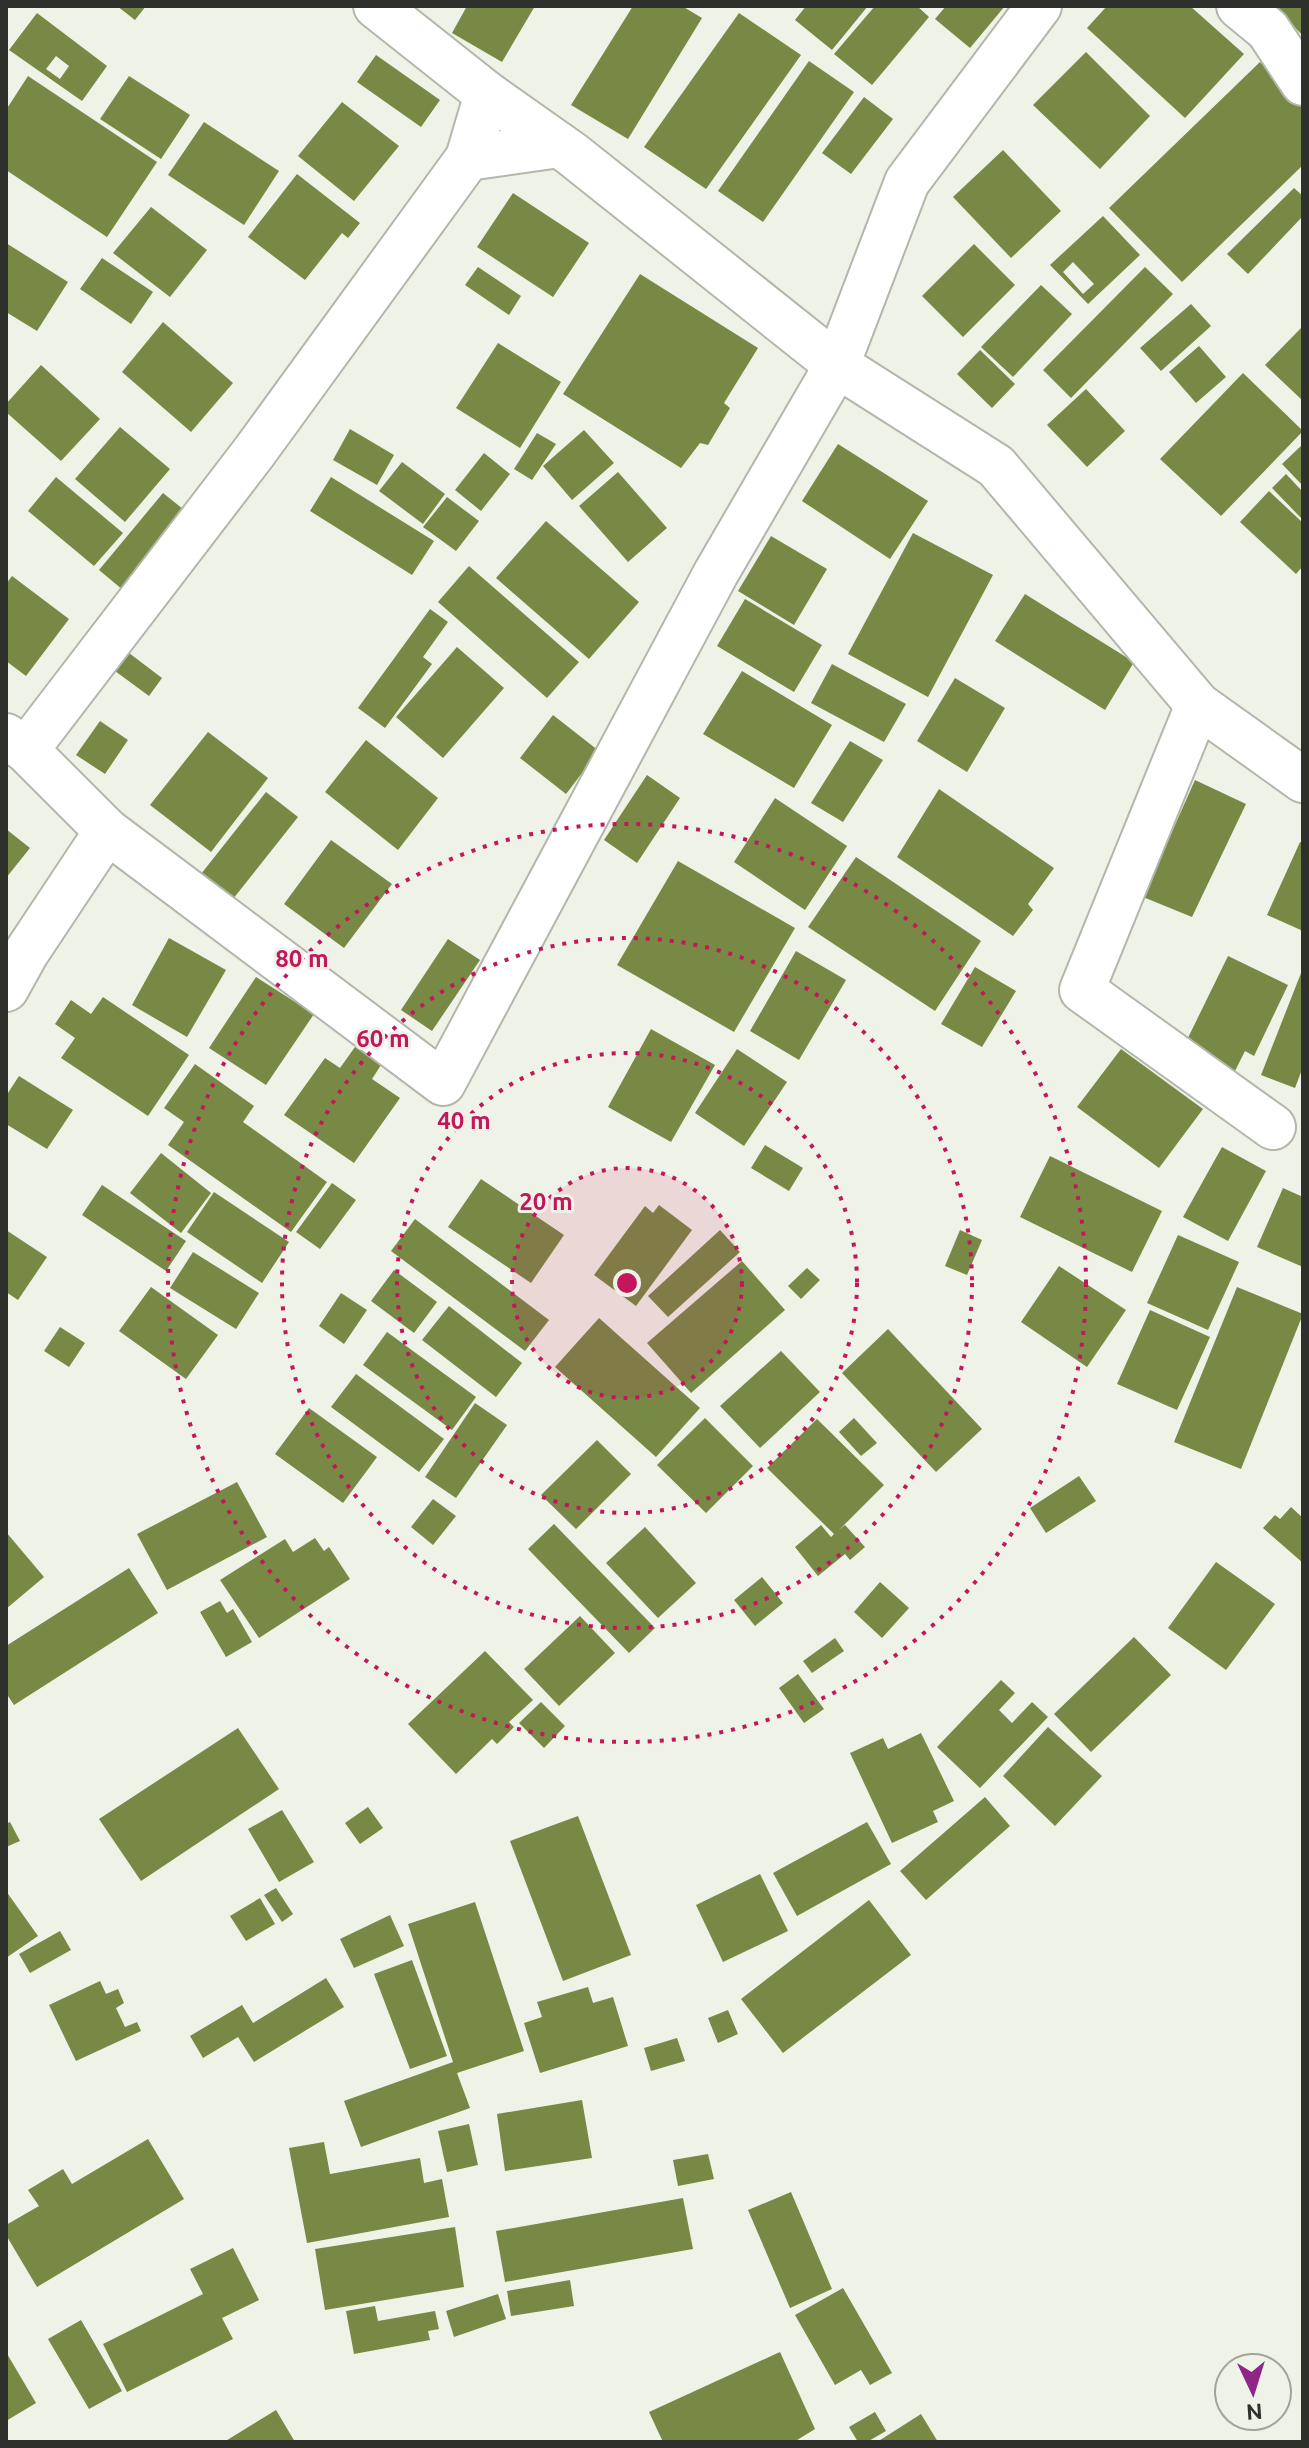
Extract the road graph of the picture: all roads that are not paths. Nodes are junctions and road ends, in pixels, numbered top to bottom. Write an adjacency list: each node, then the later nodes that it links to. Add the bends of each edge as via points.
1 (376, 6): 5 (street)
2 (1039, 6): 8 (street, via 907,182)
3 (1239, 6): 4 (street, via 1268,30)
4 (1303, 83)
5 (487, 94): 6 (street); 7 (street)
6 (559, 145): 7 (street); 8 (street)
7 (468, 158): 10 (street, via 255,451)
8 (837, 365): 9 (street, via 996,466); 12 (street, via 716,573 443,1083)
9 (1198, 705): 11 (street); 14 (street, via 1082,990)
10 (16, 743): 12 (street)
11 (1303, 780)
12 (107, 831): 13 (street)
13 (6, 989)
14 (1273, 1127)

